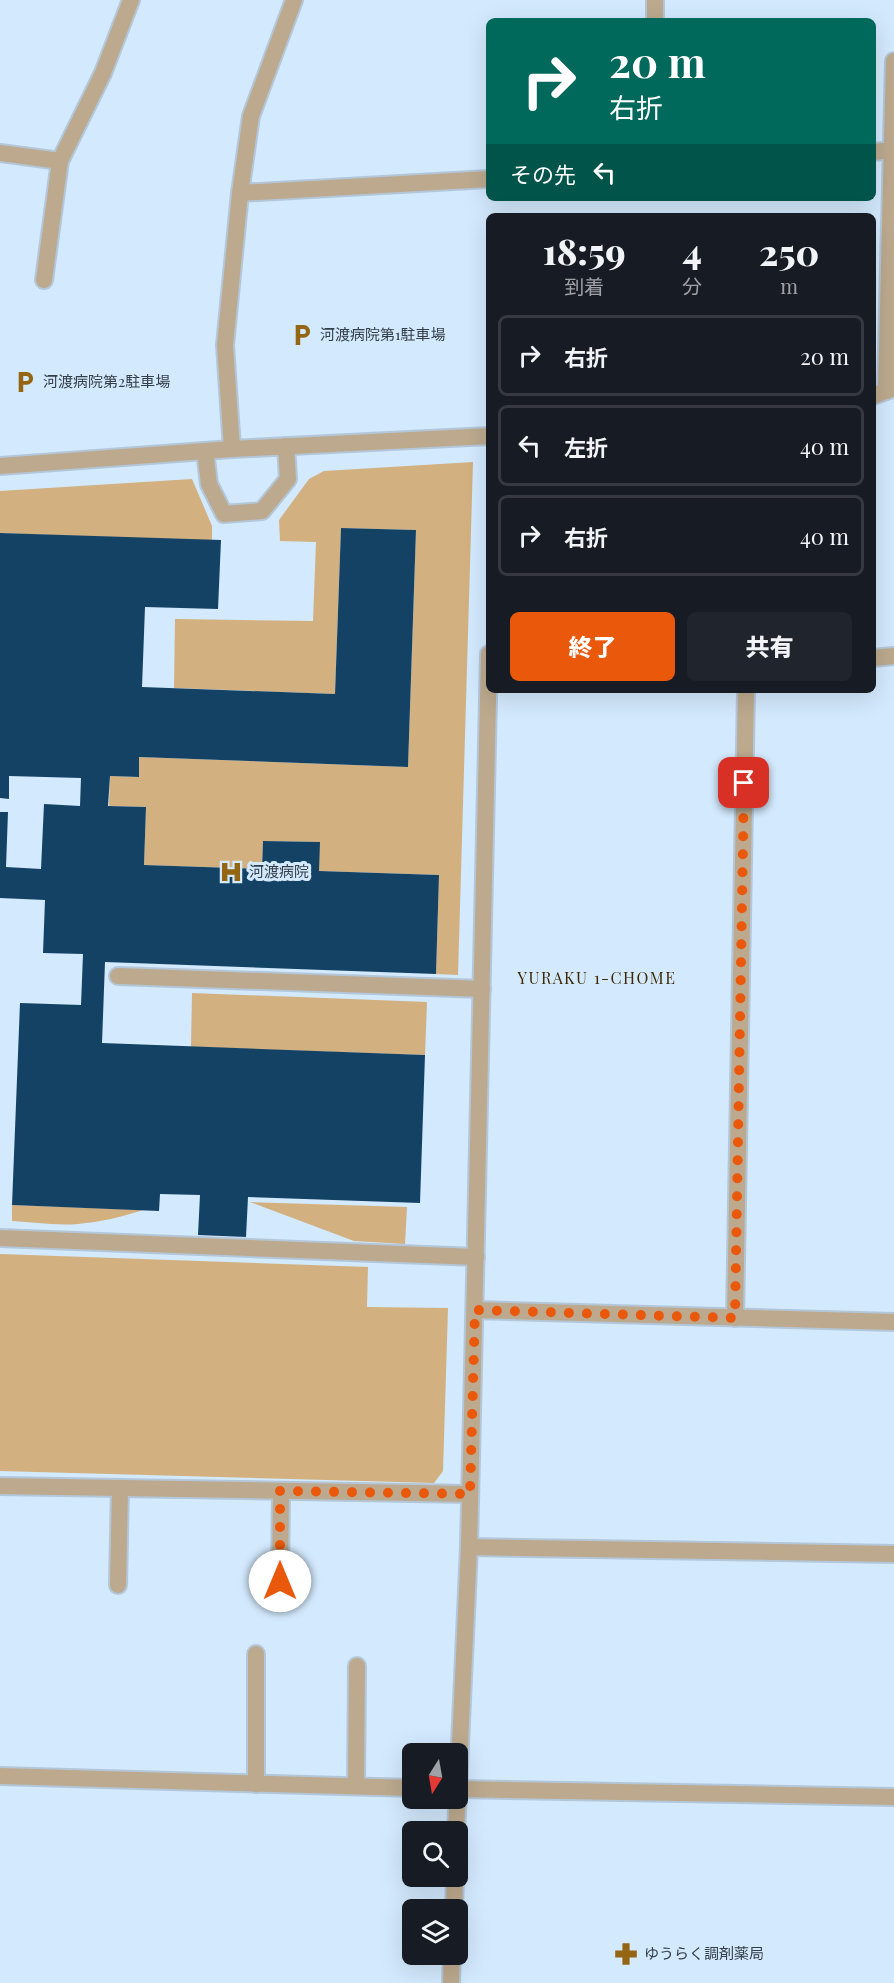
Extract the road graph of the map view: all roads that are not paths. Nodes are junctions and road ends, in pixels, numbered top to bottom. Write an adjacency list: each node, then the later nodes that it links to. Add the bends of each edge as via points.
1 (131, 0): 9 (street, via 103,73)
2 (294, 0): 11 (street, via 251,116)
3 (655, 0): 4 (street)
4 (655, 18)
5 (894, 61): 6 (street)
6 (893, 150): 7 (street); 13 (street)
7 (876, 152)
8 (0, 153): 9 (street)
9 (60, 161): 12 (street)
10 (486, 179): 11 (street)
11 (240, 193): 16 (street, via 225,345)
12 (44, 280)
13 (884, 392)
14 (486, 436): 15 (street)
15 (286, 446): 16 (street); 17 (street, via 288,479 262,511 224,514 209,484)
16 (232, 449): 17 (street)
17 (205, 451): 18 (street)
18 (0, 466)
19 (894, 656): 20 (street)
20 (876, 658)
21 (488, 693): 24 (street)
22 (746, 693): 28 (street)
23 (118, 976): 24 (street)
24 (482, 989): 26 (street)
25 (0, 1238): 26 (street)
26 (476, 1257): 27 (street)
27 (475, 1310): 28 (street); 33 (street)
28 (735, 1318): 29 (street)
29 (894, 1322)
30 (0, 1486): 31 (street)
31 (120, 1488): 32 (street); 37 (street)
32 (280, 1491): 33 (street); 36 (street)
33 (470, 1494): 34 (street)
34 (469, 1547): 35 (street); 40 (street)
35 (894, 1554)
36 (280, 1581)
37 (118, 1585)
38 (256, 1654): 42 (street)
39 (357, 1666): 43 (street)
40 (460, 1743)
41 (0, 1776): 42 (street)
42 (256, 1784): 43 (street)
43 (356, 1786): 44 (street)
44 (402, 1788)
45 (468, 1789): 46 (street)
46 (894, 1797)
47 (452, 1965): 48 (street)
48 (451, 1983)

